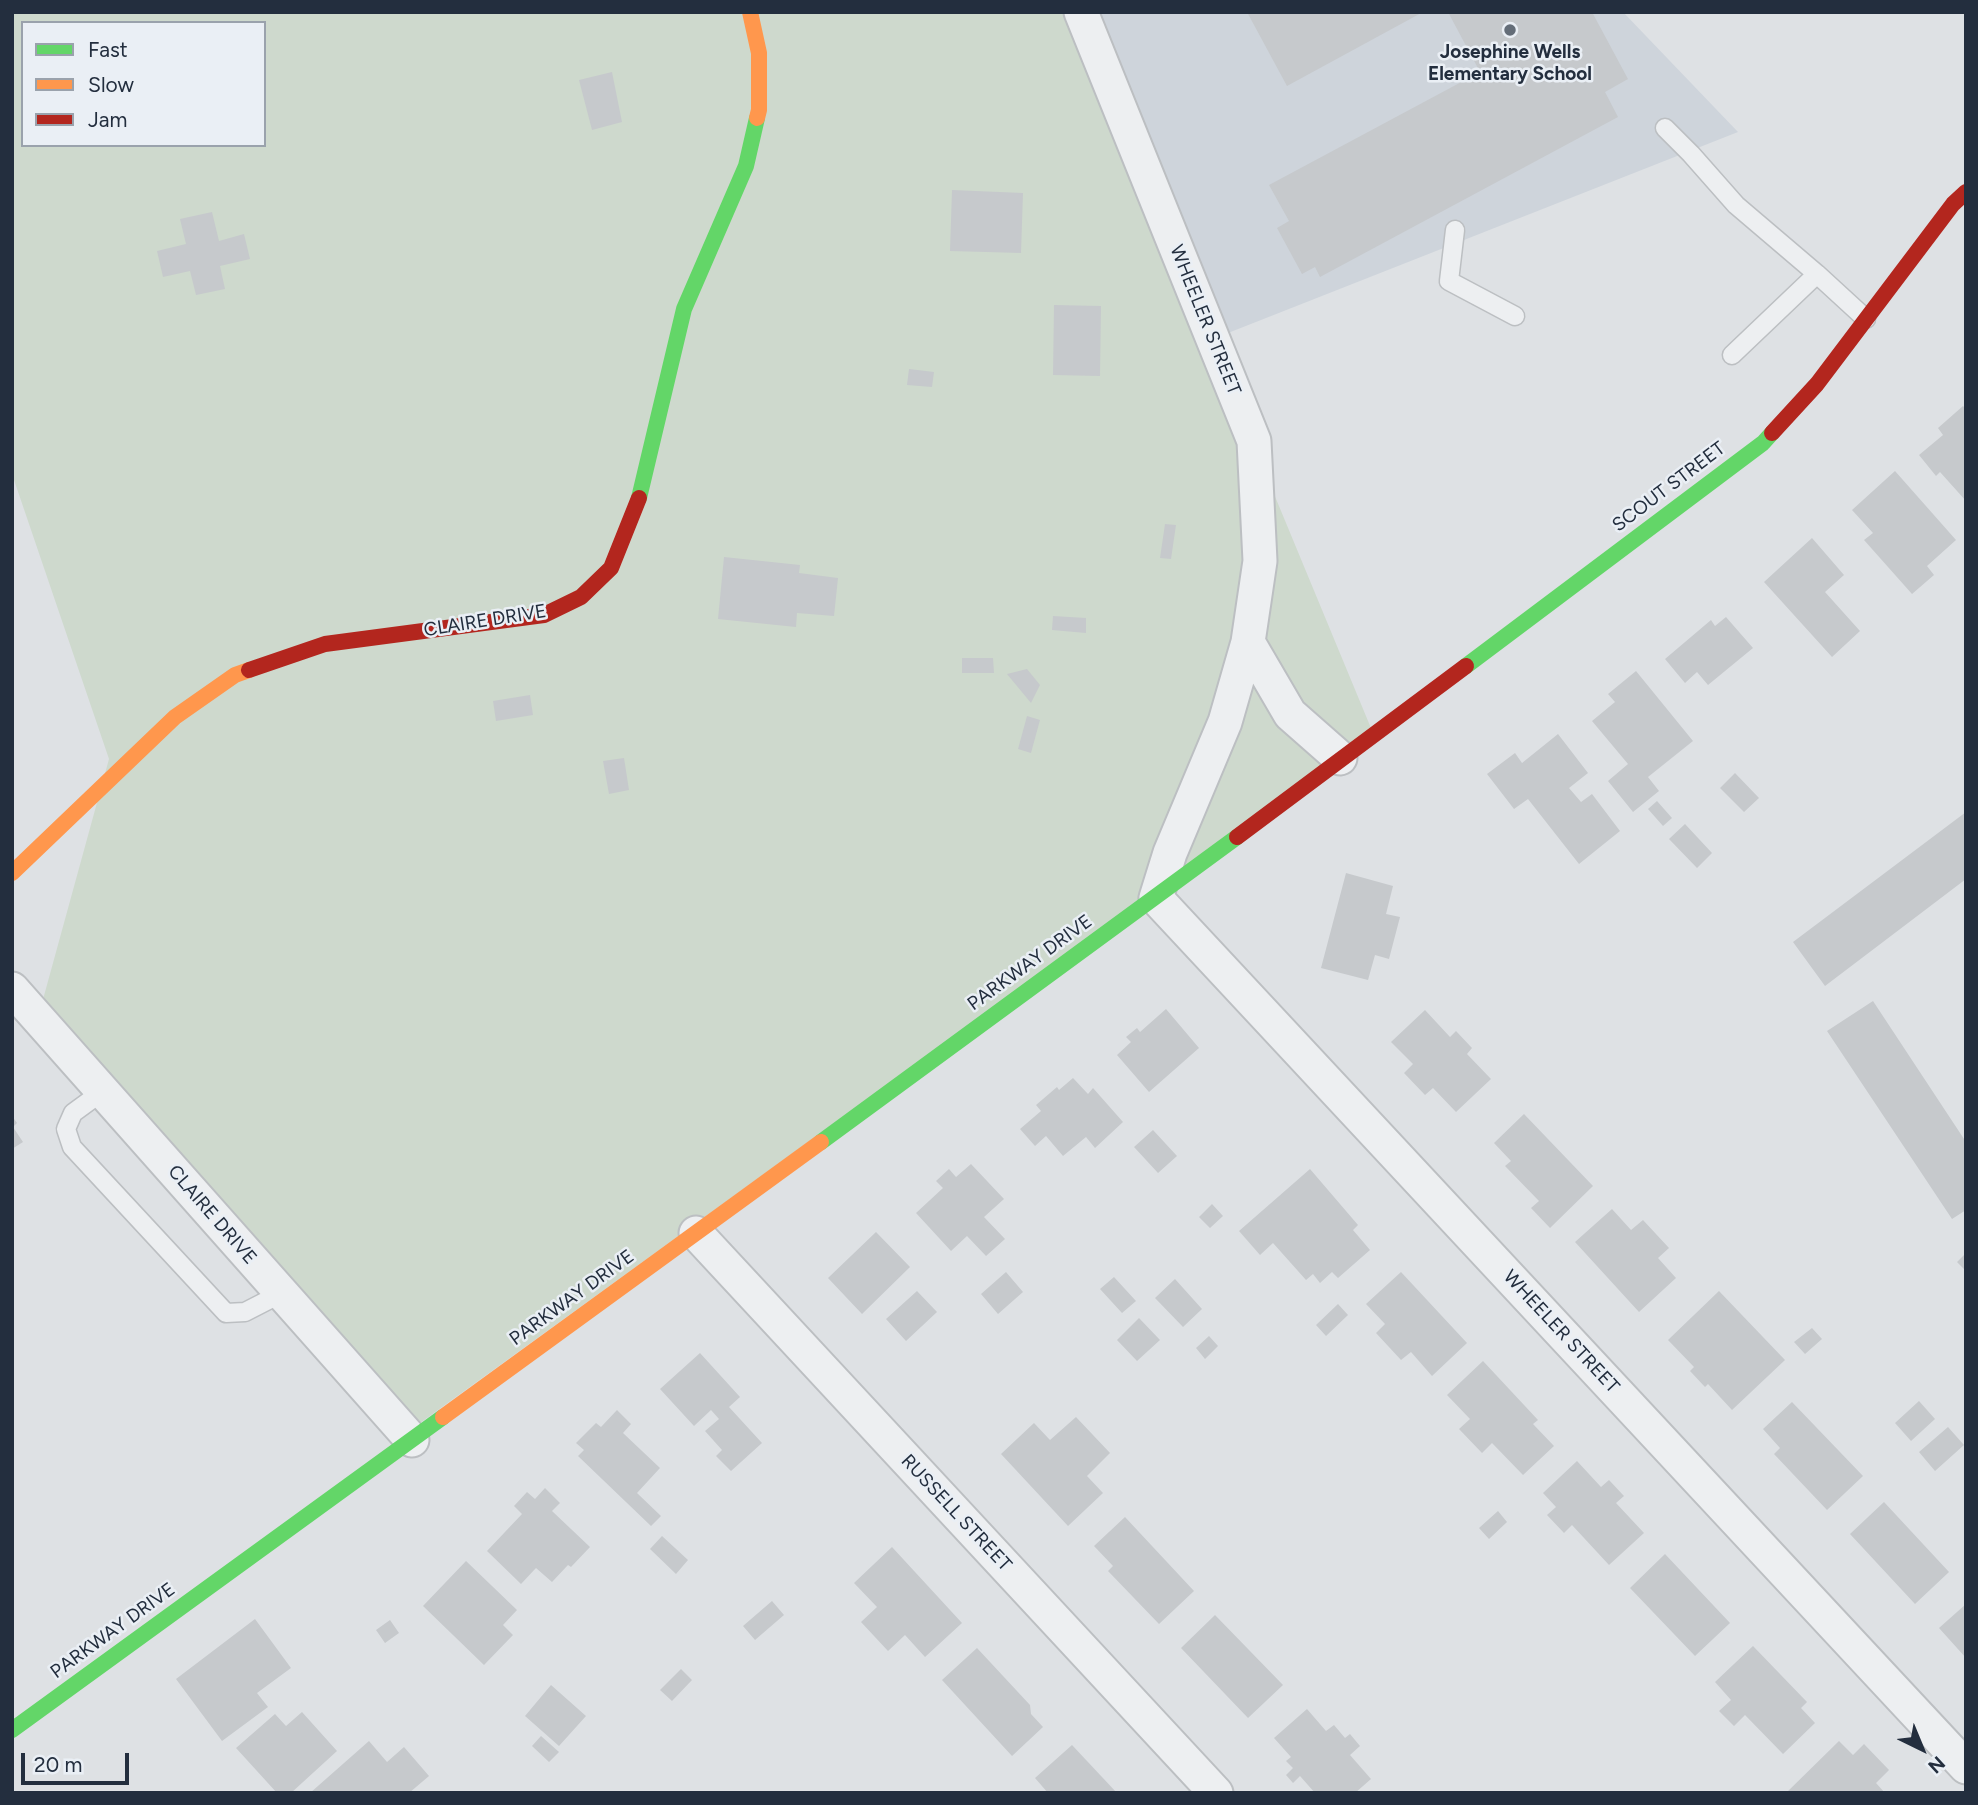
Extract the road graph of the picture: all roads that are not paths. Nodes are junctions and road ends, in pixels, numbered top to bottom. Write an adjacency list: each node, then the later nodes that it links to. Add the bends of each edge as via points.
1 (750, 12): 12 (street, CLAIRE DRIVE, via 759,53 759,110 746,166 684,309 642,494 611,568 581,597 544,615 325,645 235,675 175,717)
2 (1081, 12): 10 (street, WHEELER STREET, via 1254,441 1260,562)
3 (1665, 128): 6 (lane, via 1737,205)
4 (1966, 192): 8 (street, SCOUT STREET)
5 (1455, 230): 7 (lane, via 1448,281)
6 (1817, 274): 8 (lane); 9 (lane)
7 (1516, 316)
8 (1866, 319): 11 (street, SCOUT STREET, via 1817,384 1763,443)
9 (1732, 355)
10 (1248, 642): 11 (street, via 1290,714); 13 (street, WHEELER STREET, via 1225,722)
11 (1340, 758): 13 (street)
12 (12, 873)
13 (1156, 898): 16 (street, PARKWAY DRIVE); 20 (street, WHEELER STREET)
14 (12, 989): 15 (street, CLAIRE DRIVE)
15 (95, 1082): 17 (street, CLAIRE DRIVE); 17 (lane, via 66,1129 72,1147 226,1313 245,1312)
16 (696, 1233): 18 (street, PARKWAY DRIVE); 21 (street, RUSSELL STREET)
17 (282, 1293): 18 (street, CLAIRE DRIVE)
18 (412, 1440): 19 (street, PARKWAY DRIVE)
19 (12, 1730)
20 (1966, 1767)
21 (1216, 1793)

